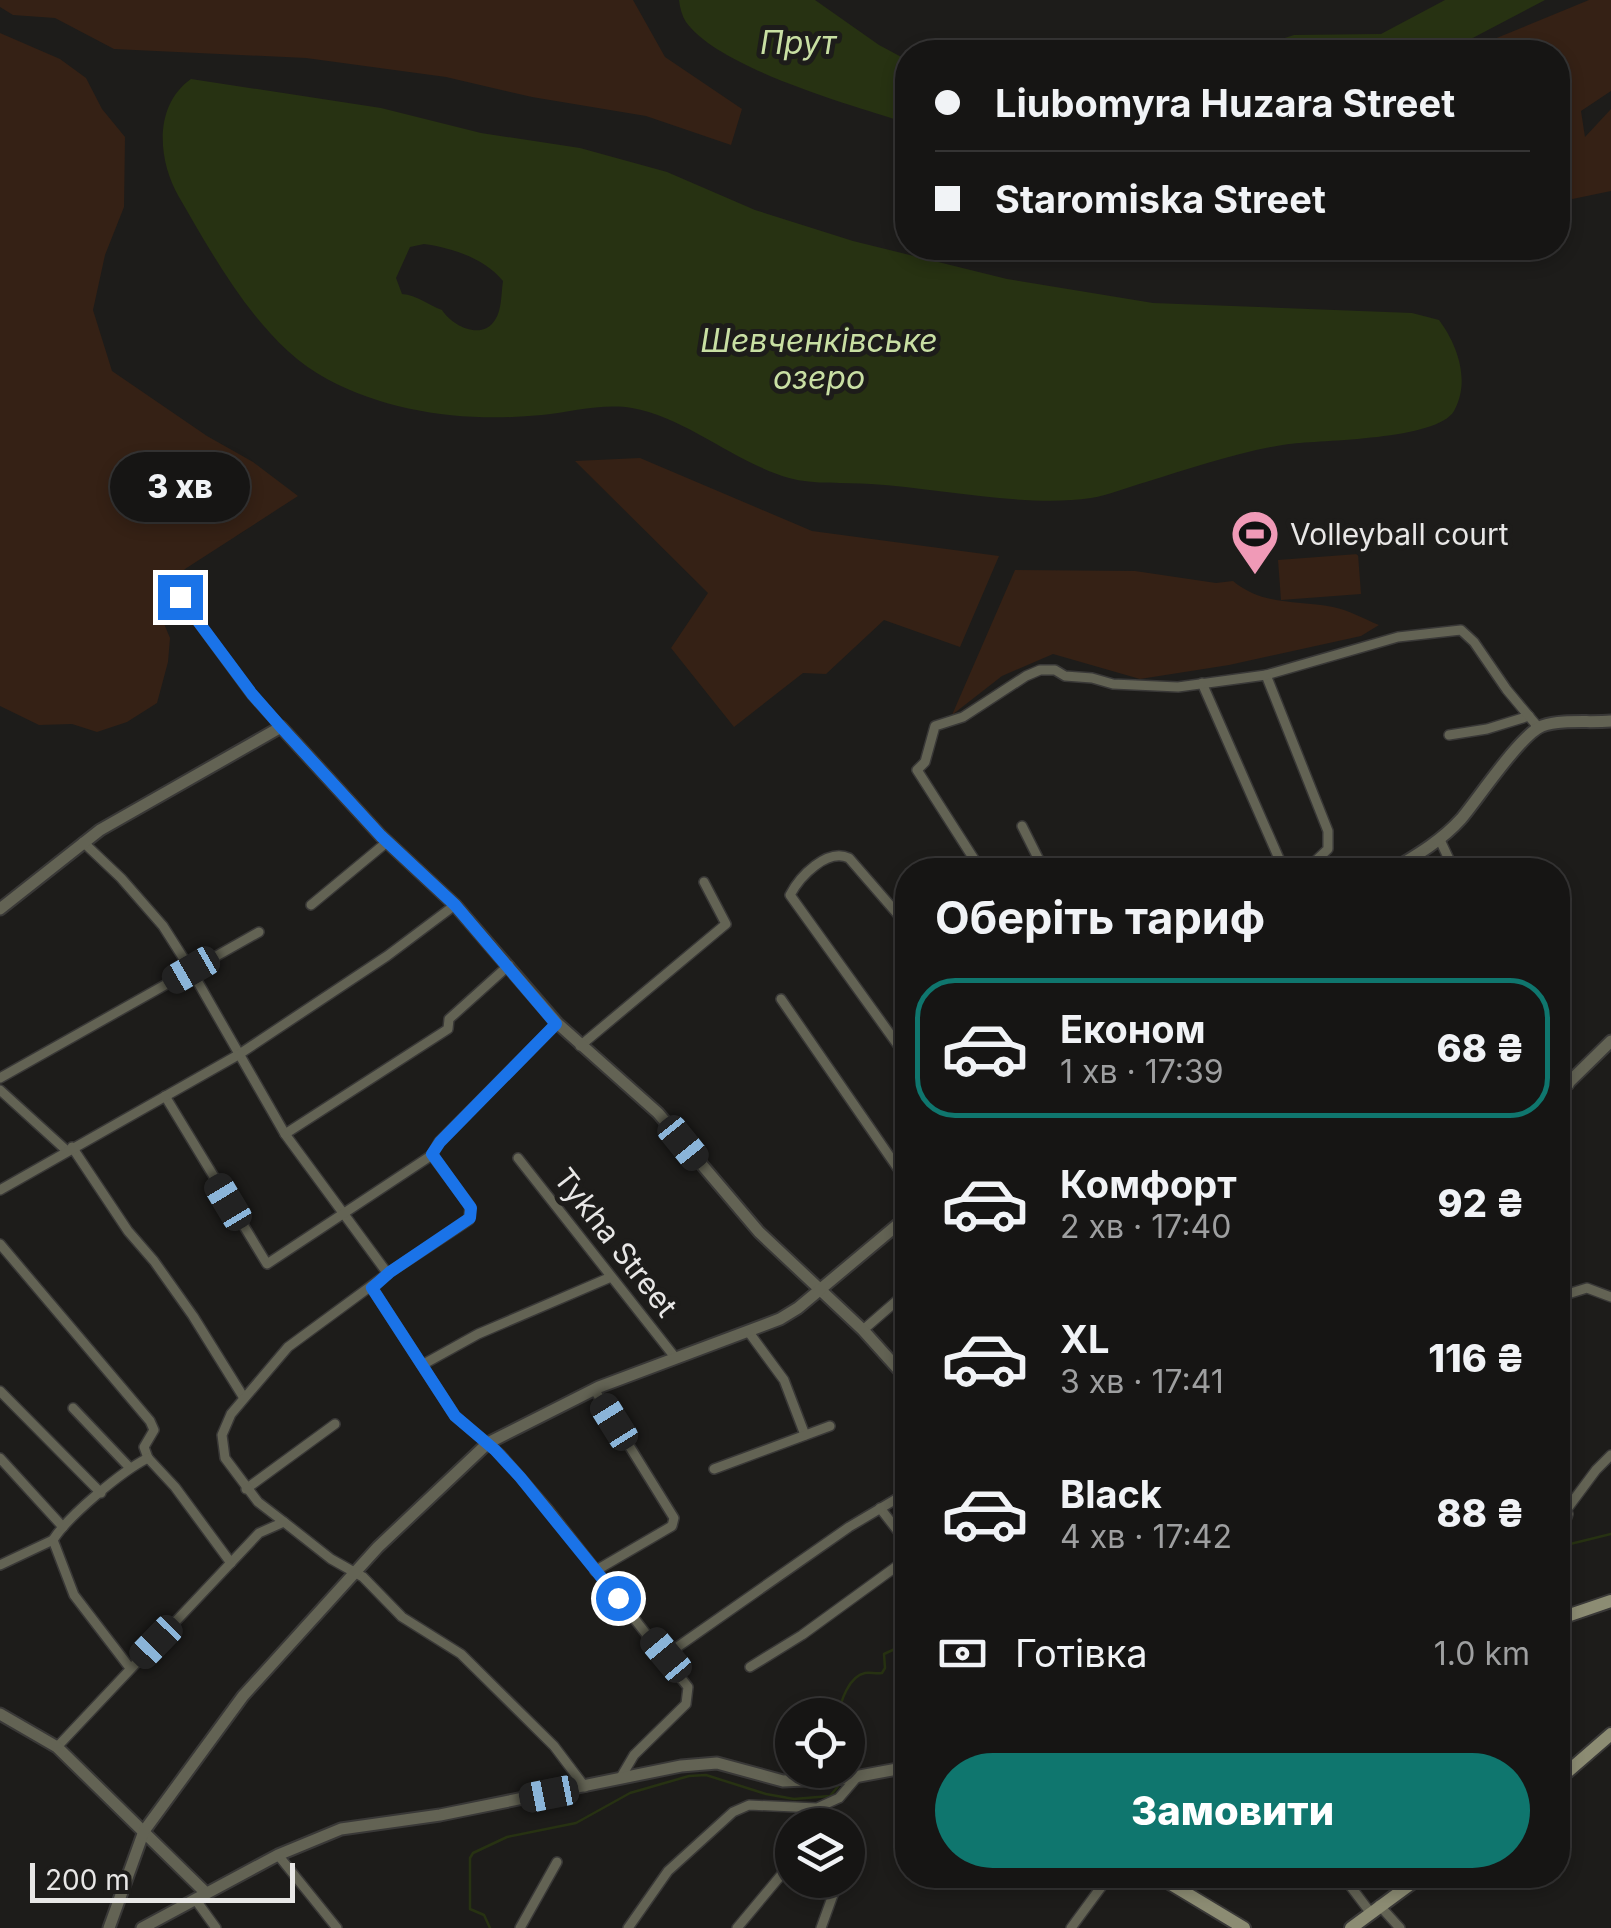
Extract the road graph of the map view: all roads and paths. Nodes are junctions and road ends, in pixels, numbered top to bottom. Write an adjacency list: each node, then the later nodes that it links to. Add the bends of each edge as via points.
1 (180, 597): 6 (street)
2 (1266, 675): 3 (street); 4 (street, via 1398,636 1461,630); 16 (street, via 1328,830 1328,849)
3 (1202, 683): 13 (street, via 1113,684 1040,670 963,717 935,726 917,770); 15 (street)
4 (1530, 716): 7 (street); 8 (street)
5 (1611, 721): 7 (street)
6 (281, 727): 11 (street); 12 (street)
7 (1538, 727): 10 (street)
8 (1449, 735)
9 (1022, 826): 14 (street)
10 (1440, 840): 17 (street); 18 (street)
11 (82, 842): 22 (street); 26 (street, via 162,926)
12 (387, 842): 20 (street); 21 (street)
13 (973, 858)
14 (1038, 858)
15 (1279, 858)
16 (1319, 858)
17 (1411, 858)
18 (1448, 858)
19 (704, 882): 31 (street, via 726,924)
20 (311, 905)
21 (455, 905): 25 (street); 32 (street)
22 (0, 909)
23 (895, 911): 29 (street, via 841,854 827,856 790,895)
24 (259, 932): 26 (street)
25 (509, 965): 28 (street); 37 (street, via 450,1019 448,1029)
26 (191, 970): 32 (street); 33 (street)
27 (781, 1000): 41 (street)
28 (556, 1024): 31 (street); 39 (street)
29 (895, 1041)
30 (1611, 1042): 34 (street)
31 (580, 1046): 49 (street, via 658,1114 759,1232)
32 (238, 1054): 36 (street); 37 (street)
33 (0, 1078)
34 (1570, 1083)
35 (0, 1090): 38 (street)
36 (165, 1096): 38 (street); 43 (street, via 267,1264)
37 (285, 1134): 43 (street)
38 (69, 1149): 42 (street); 60 (street, via 193,1316)
39 (432, 1154): 43 (street); 46 (street, via 471,1208 470,1218)
40 (518, 1158): 47 (street, Tykha Street)
41 (895, 1164)
42 (0, 1190)
43 (342, 1212): 46 (street)
44 (895, 1227): 49 (street)
45 (0, 1244): 68 (street, via 150,1421)
46 (388, 1274): 48 (street)
47 (612, 1277): 55 (street, Tykha Street); 56 (street)
48 (372, 1288): 56 (street); 60 (street, via 288,1347)
49 (820, 1288): 53 (street); 54 (street, via 791,1312)
50 (1570, 1293): 51 (street, via 1587,1288)
51 (1611, 1297)
52 (895, 1302): 53 (street)
53 (863, 1330): 57 (street)
54 (748, 1332): 55 (street); 64 (street, via 782,1378)
55 (674, 1356): 58 (street)
56 (422, 1364): 65 (street, via 460,1422)
57 (895, 1366)
58 (594, 1389): 65 (street); 83 (street, via 674,1518 672,1526)
59 (0, 1391): 72 (street)
60 (244, 1398): 71 (street, via 221,1440)
61 (73, 1408): 69 (street)
62 (335, 1424): 71 (street)
63 (830, 1426): 64 (street)
64 (805, 1435): 70 (street)
65 (488, 1443): 83 (street); 84 (street)
66 (1611, 1455): 74 (street)
67 (0, 1458): 77 (street)
68 (148, 1458): 69 (street); 80 (street)
69 (130, 1468): 72 (street)
70 (714, 1469)
71 (246, 1489): 76 (street)
72 (101, 1492): 77 (street)
73 (895, 1499): 75 (street)
74 (1570, 1505)
75 (880, 1508): 78 (street); 87 (street)
76 (284, 1522): 80 (street, via 263,1529); 84 (street)
77 (63, 1527): 79 (street)
78 (895, 1527)
79 (53, 1540): 81 (street); 89 (street, via 84,1611)
80 (231, 1563): 89 (street)
81 (0, 1566)
82 (895, 1567): 88 (street)
83 (595, 1571): 87 (street)
84 (354, 1572): 98 (street, via 402,1616 460,1654 554,1746); 101 (street, via 251,1686)
85 (1611, 1602): 86 (main road)
86 (1570, 1616)
87 (666, 1655): 95 (street, via 688,1686 688,1702)
88 (750, 1667)
89 (130, 1668): 92 (street)
90 (0, 1714): 92 (street)
91 (1611, 1734): 93 (main road)
92 (58, 1747): 101 (street)
93 (1570, 1769)
94 (895, 1770): 96 (street)
95 (621, 1776): 97 (street, via 715,1762); 98 (street)
96 (865, 1776)
97 (775, 1780)
98 (585, 1787): 102 (street, via 348,1827)
99 (848, 1788): 100 (street)
100 (821, 1806): 118 (street, via 749,1805 732,1812 674,1865)
101 (144, 1831): 109 (street); 113 (street)
102 (278, 1856): 109 (street); 116 (street)
103 (557, 1862): 117 (street)
104 (775, 1882): 119 (street)
105 (1100, 1888): 120 (street)
106 (1178, 1888): 121 (main road)
107 (1355, 1888): 111 (street)
108 (1405, 1888): 111 (main road)
109 (200, 1896): 114 (street); 115 (street)
110 (832, 1898): 112 (street)
111 (1375, 1909): 122 (main road); 123 (street)
112 (825, 1926)
113 (109, 1928)
114 (142, 1928)
115 (216, 1928)
116 (337, 1928)
117 (520, 1928)
118 (628, 1928)
119 (737, 1928)
120 (1071, 1928)
121 (1244, 1928)
122 (1350, 1928)
123 (1400, 1928)

